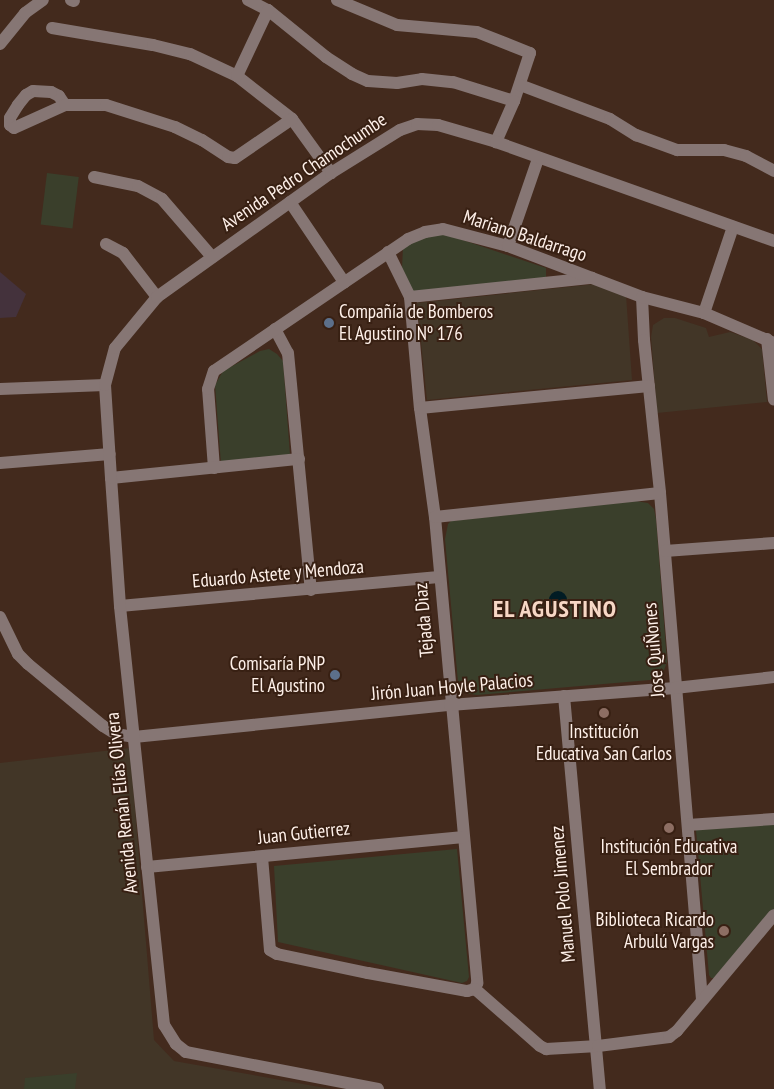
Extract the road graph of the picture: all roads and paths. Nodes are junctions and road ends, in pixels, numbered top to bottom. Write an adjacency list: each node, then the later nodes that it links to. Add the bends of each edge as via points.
1 (43, 0): 6 (street, via 25,13)
2 (248, 0): 4 (street)
3 (337, 0): 8 (street, via 397,26 477,32 530,53)
4 (268, 10): 7 (street); 9 (street, via 326,57 368,81 397,83 422,79 453,82)
5 (52, 28): 7 (street, via 181,52)
6 (0, 44)
7 (237, 76): 11 (street)
8 (520, 85): 9 (street); 14 (street, via 610,119 636,135 677,150 724,150 746,156)
9 (514, 100): 12 (street)
10 (65, 105): 11 (street, via 106,105 145,116 235,158)
11 (292, 120): 15 (street)
12 (496, 142): 13 (street, Avenida Pedro Chamochumbe); 15 (street, Avenida Pedro Chamochumbe, via 438,125 416,124 400,130)
13 (538, 159): 18 (street, Avenida Pedro Chamochumbe); 21 (street)
14 (774, 171)
15 (331, 173): 17 (street, Avenida Pedro Chamochumbe)
16 (94, 177): 23 (street, via 138,186 162,199)
17 (290, 202): 23 (street, Avenida Pedro Chamochumbe); 25 (street)
18 (733, 227): 19 (street, Avenida Pedro Chamochumbe); 29 (street)
19 (774, 241)
20 (106, 244): 26 (street, via 123,253)
21 (508, 246): 22 (street, Mariano Baldarrago, via 443,229 425,232); 24 (street, Mariano Baldarrago)
22 (388, 252): 25 (street, Mariano Baldarrago); 27 (street, Tejada Diaz)
23 (212, 257): 26 (street, Avenida Pedro Chamochumbe)
24 (595, 278): 27 (street); 28 (street, Mariano Baldarrago)
25 (344, 282): 30 (street, Mariano Baldarrago)
26 (157, 297): 32 (street, Avenida Pedro Chamochumbe)
27 (410, 297): 37 (street, Tejada Diaz)
28 (642, 297): 29 (street, Mariano Baldarrago); 34 (street, Jose QuiÑones)
29 (704, 313): 31 (street, Mariano Baldarrago)
30 (275, 329): 39 (street, via 288,353); 41 (street, Mariano Baldarrago, via 219,366 211,376 208,389)
31 (771, 341): 36 (street)
32 (115, 348): 33 (street, Avenida Renán Elías Olivera)
33 (105, 384): 35 (street); 38 (street, Avenida Renán Elías Olivera)
34 (650, 386): 37 (street); 43 (street, Jose QuiÑones)
35 (0, 389)
36 (774, 400)
37 (420, 408): 44 (street, Tejada Diaz)
38 (110, 454): 40 (street); 42 (street, Avenida Renán Elías Olivera)
39 (299, 459): 41 (street); 48 (street)
40 (0, 462)
41 (214, 468): 42 (street)
42 (111, 478): 49 (street, Avenida Renán Elías Olivera)
43 (660, 493): 44 (street); 46 (street, Jose QuiÑones)
44 (434, 517): 47 (street, Tejada Diaz)
45 (774, 543): 46 (street)
46 (665, 551): 52 (street, Jose QuiÑones)
47 (439, 577): 48 (street, Eduardo Astete y Mendoza); 54 (street, Tejada Diaz)
48 (311, 590): 49 (street, Eduardo Astete y Mendoza)
49 (120, 606): 55 (street, Avenida Renán Elías Olivera)
50 (0, 617): 55 (street, via 18,654 28,664 103,726 116,734)
51 (774, 677): 52 (street, Jirón Juan Hoyle Palacios)
52 (675, 688): 53 (street, Jirón Juan Hoyle Palacios); 57 (street, Jose QuiÑones)
53 (564, 696): 54 (street, Jirón Juan Hoyle Palacios); 64 (street, Manuel Polo Jimenez)
54 (450, 705): 55 (street, Jirón Juan Hoyle Palacios); 58 (street, Tejada Diaz)
55 (134, 737): 60 (street, Avenida Renán Elías Olivera)
56 (774, 819): 57 (street)
57 (688, 825): 63 (street, Jose QuiÑones)
58 (464, 837): 59 (street, Juan Gutierrez); 62 (street, Tejada Diaz)
59 (262, 857): 60 (street, Juan Gutierrez); 62 (street, via 270,950 467,991)
60 (147, 867): 65 (street, Avenida Renán Elías Olivera, via 164,1025 176,1044 186,1052)
61 (774, 915): 63 (street)
62 (475, 989): 64 (street, via 540,1046 553,1049)
63 (702, 999): 64 (street, via 669,1037)
64 (598, 1046): 66 (street, Manuel Polo Jimenez)
65 (378, 1089)
66 (600, 1089)

